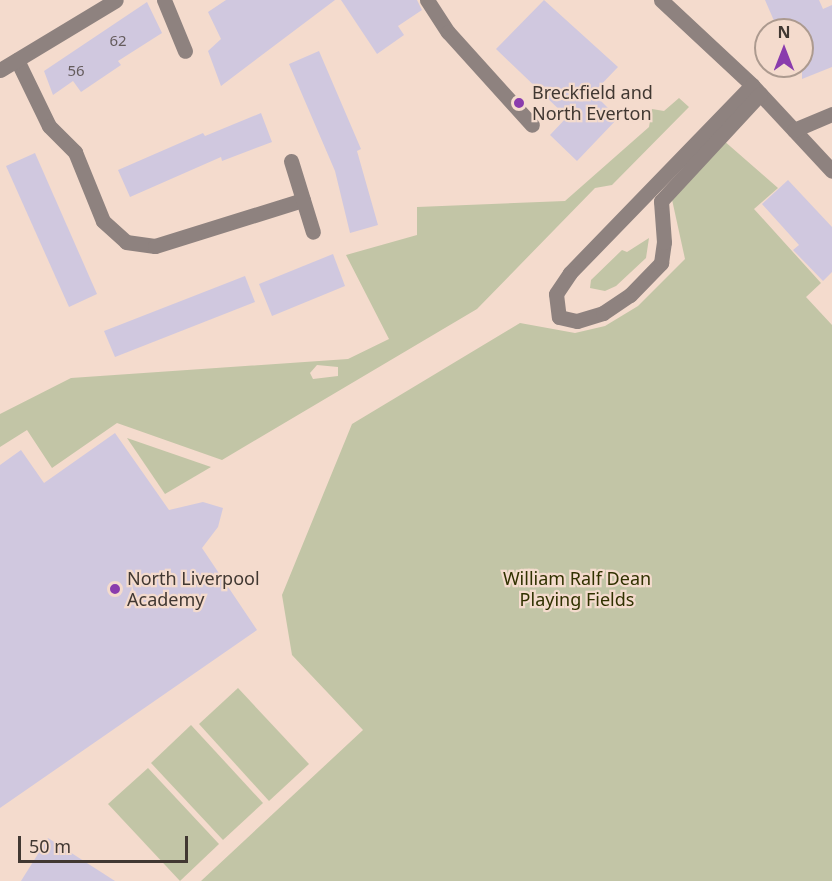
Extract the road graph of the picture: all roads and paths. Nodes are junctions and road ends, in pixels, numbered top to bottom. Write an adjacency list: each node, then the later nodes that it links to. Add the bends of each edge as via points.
1 (116, 0): 6 (street)
2 (164, 0): 5 (street)
3 (427, 0): 10 (street, via 448,32)
4 (661, 0): 8 (street)
5 (185, 51)
6 (17, 60): 7 (street); 14 (street, via 49,126 75,152 103,220 126,242 155,246)
7 (0, 70)
8 (756, 90): 8 (street, via 661,201 661,263 630,295 603,313 577,321 559,317 556,294 570,273); 11 (street)
9 (832, 114): 11 (street)
10 (532, 125)
11 (794, 129): 13 (street)
12 (291, 162): 14 (street)
13 (832, 171)
14 (303, 200): 15 (street)
15 (313, 232)

